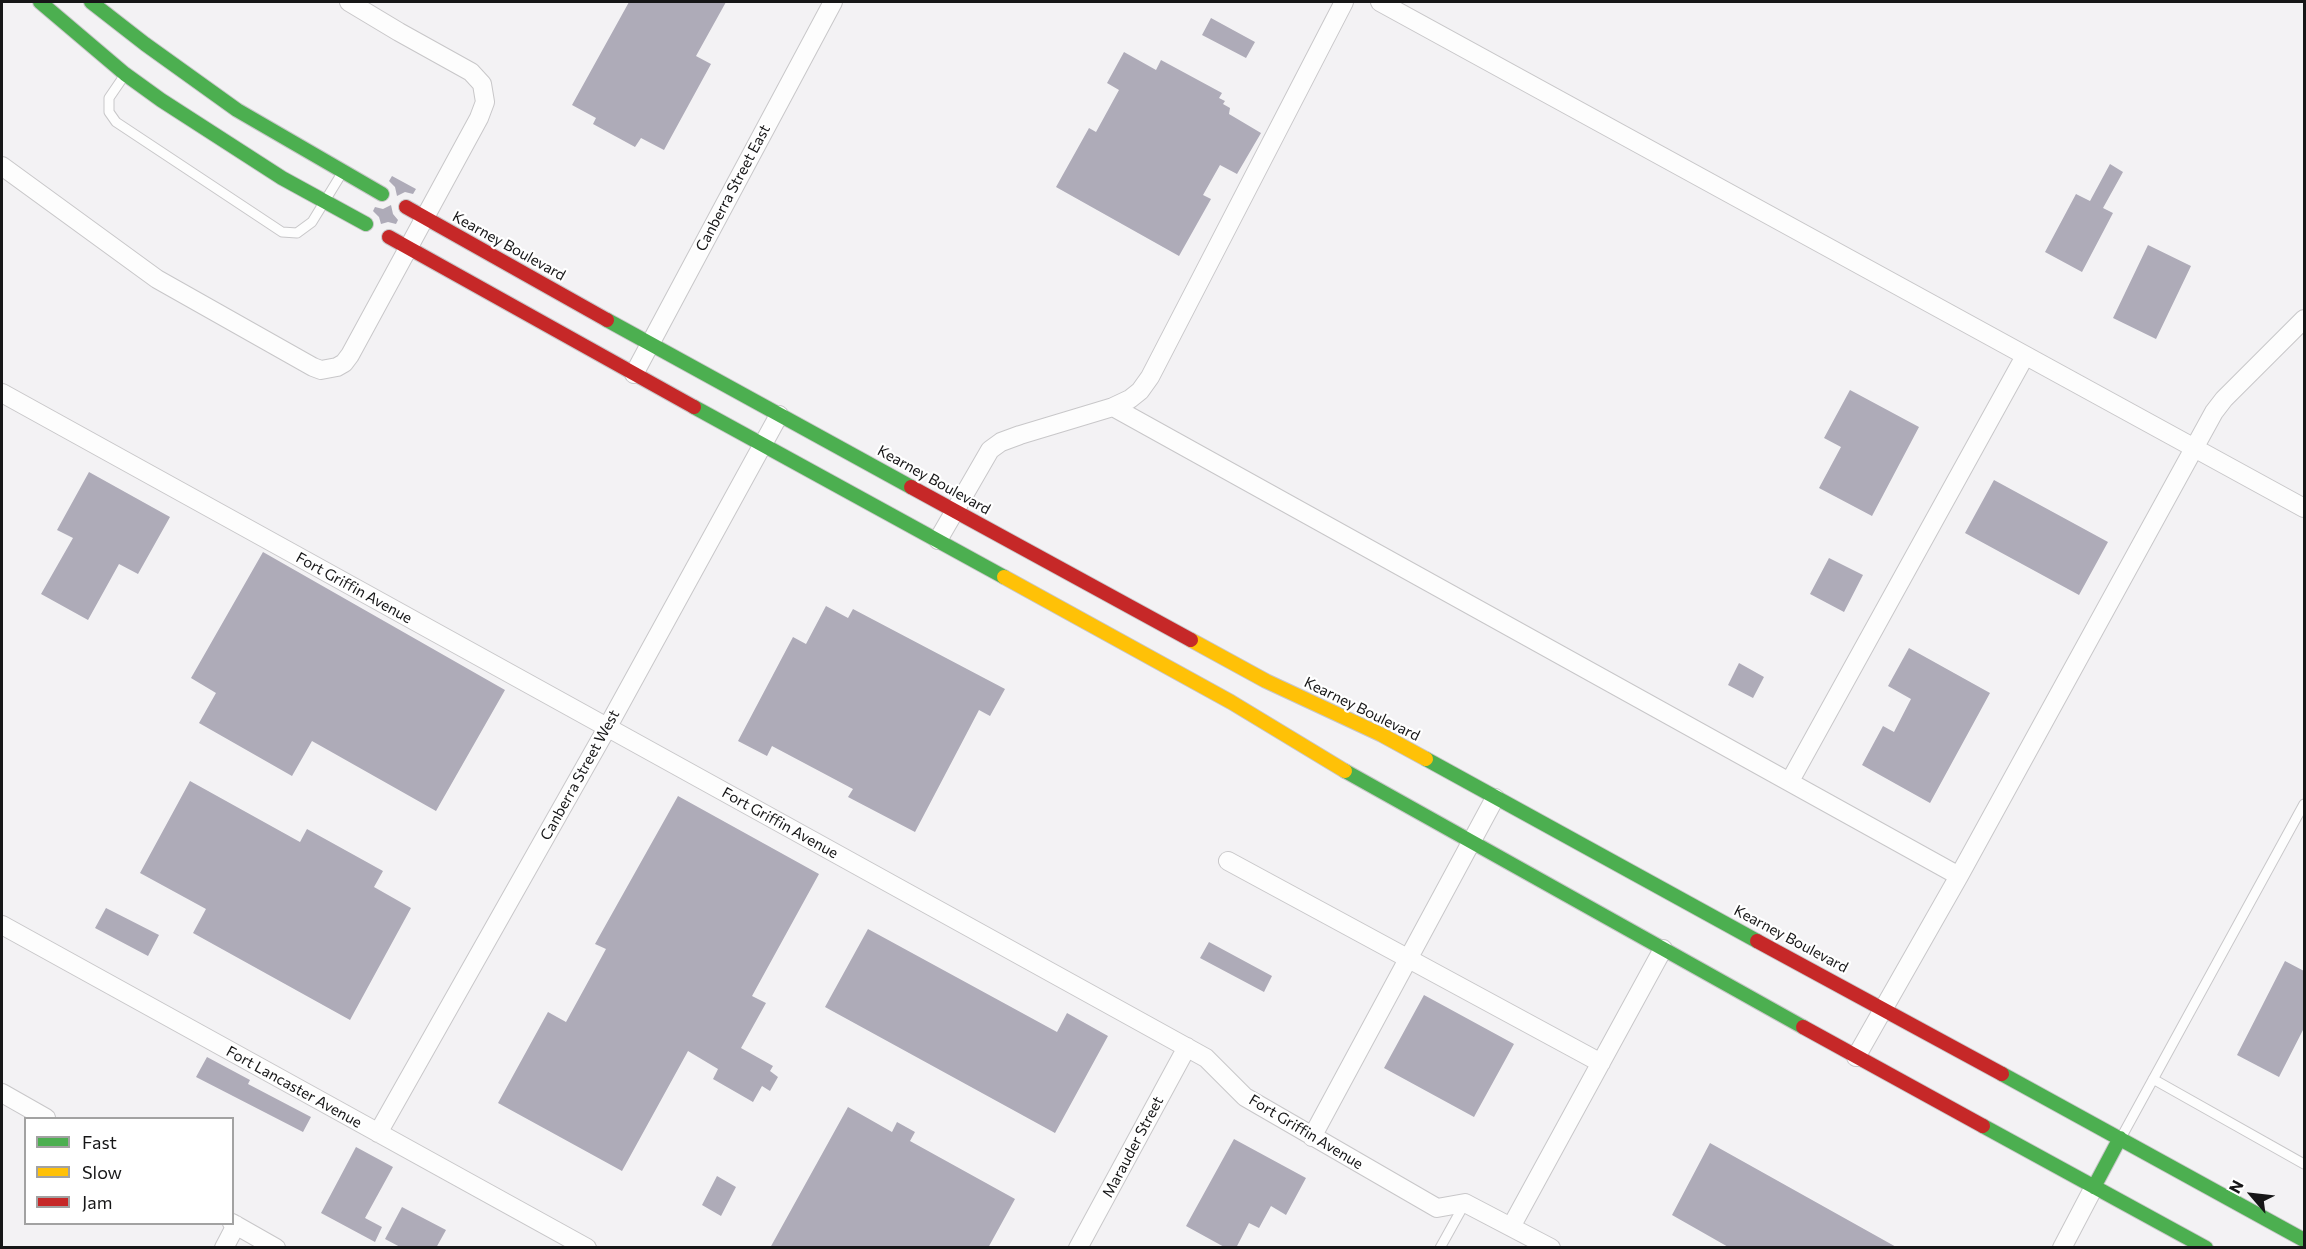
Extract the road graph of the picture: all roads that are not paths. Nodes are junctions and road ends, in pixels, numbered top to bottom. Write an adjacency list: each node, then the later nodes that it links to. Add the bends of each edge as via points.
1 (40, 2): 7 (street)
2 (91, 2): 7 (street)
3 (349, 2): 13 (street, via 471,72 485,91 483,110)
4 (832, 2): 18 (street, Canberra Street East)
5 (1344, 2): 22 (street, via 1150,377 1140,391)
6 (1380, 2): 19 (street)
7 (135, 59): 9 (street, via 237,110); 11 (street, via 252,159); 11 (lane, via 109,98 109,112 116,122 282,232 297,233 305,228)
8 (2, 166): 16 (street, via 157,279 321,370 337,367 350,355)
9 (343, 172): 10 (street); 11 (lane)
10 (382, 194)
11 (326, 202): 14 (street)
12 (406, 207): 13 (street, Kearney Boulevard)
13 (424, 217): 16 (street); 18 (street, Kearney Boulevard)
14 (366, 224)
15 (389, 237): 16 (street)
16 (408, 248): 20 (street)
17 (2304, 319): 25 (street, via 2224,399)
18 (650, 344): 20 (street, Canberra Street East); 23 (street, Kearney Boulevard)
19 (2025, 356): 25 (street); 30 (street)
20 (634, 374): 24 (street)
21 (2, 393): 29 (street, Fort Griffin Avenue)
22 (1113, 407): 27 (street, via 1001,441 980,463); 30 (street)
23 (779, 415): 24 (street, Canberra Street West); 27 (street, Kearney Boulevard)
24 (763, 446): 28 (street); 29 (street, Canberra Street West)
25 (2193, 447): 26 (street); 35 (street)
26 (2304, 508)
27 (955, 510): 28 (street); 31 (street, Kearney Boulevard, via 1266,681 1382,735)
28 (938, 540): 33 (street, via 1231,702)
29 (608, 728): 40 (street, Fort Griffin Avenue); 46 (street, Canberra Street West)
30 (1790, 781): 35 (street)
31 (1495, 798): 33 (street); 39 (street, Kearney Boulevard)
32 (2304, 804): 43 (lane)
33 (1471, 843): 37 (street); 38 (street)
34 (1228, 861): 38 (street)
35 (1959, 876): 39 (street)
36 (2, 925): 46 (street, Fort Lancaster Avenue)
37 (1663, 950): 41 (street); 42 (street)
38 (1408, 958): 42 (street); 47 (street)
39 (1884, 1008): 41 (street); 48 (street, Kearney Boulevard)
40 (1187, 1047): 47 (street, Fort Griffin Avenue, via 1206,1058 1245,1096); 59 (street, Marauder Street)
41 (1856, 1057): 50 (street)
42 (1601, 1063): 54 (street)
43 (2153, 1079): 48 (lane); 49 (lane)
44 (2, 1093): 45 (street)
45 (43, 1117)
46 (378, 1133): 58 (street, Fort Lancaster Avenue)
47 (1312, 1137): 51 (street, Fort Griffin Avenue, via 1437,1208)
48 (2120, 1138): 50 (street); 55 (street, Kearney Boulevard)
49 (2304, 1164)
50 (2094, 1187): 62 (street); 63 (street)
51 (1465, 1203): 54 (street); 60 (lane)
52 (234, 1224): 57 (street)
53 (234, 1225): 56 (street)
54 (1511, 1227): 61 (street)
55 (2304, 1240)
56 (224, 1248)
57 (276, 1248)
58 (586, 1248)
59 (1078, 1248)
60 (1440, 1248)
61 (1551, 1248)
62 (2062, 1248)
63 (2206, 1248)

